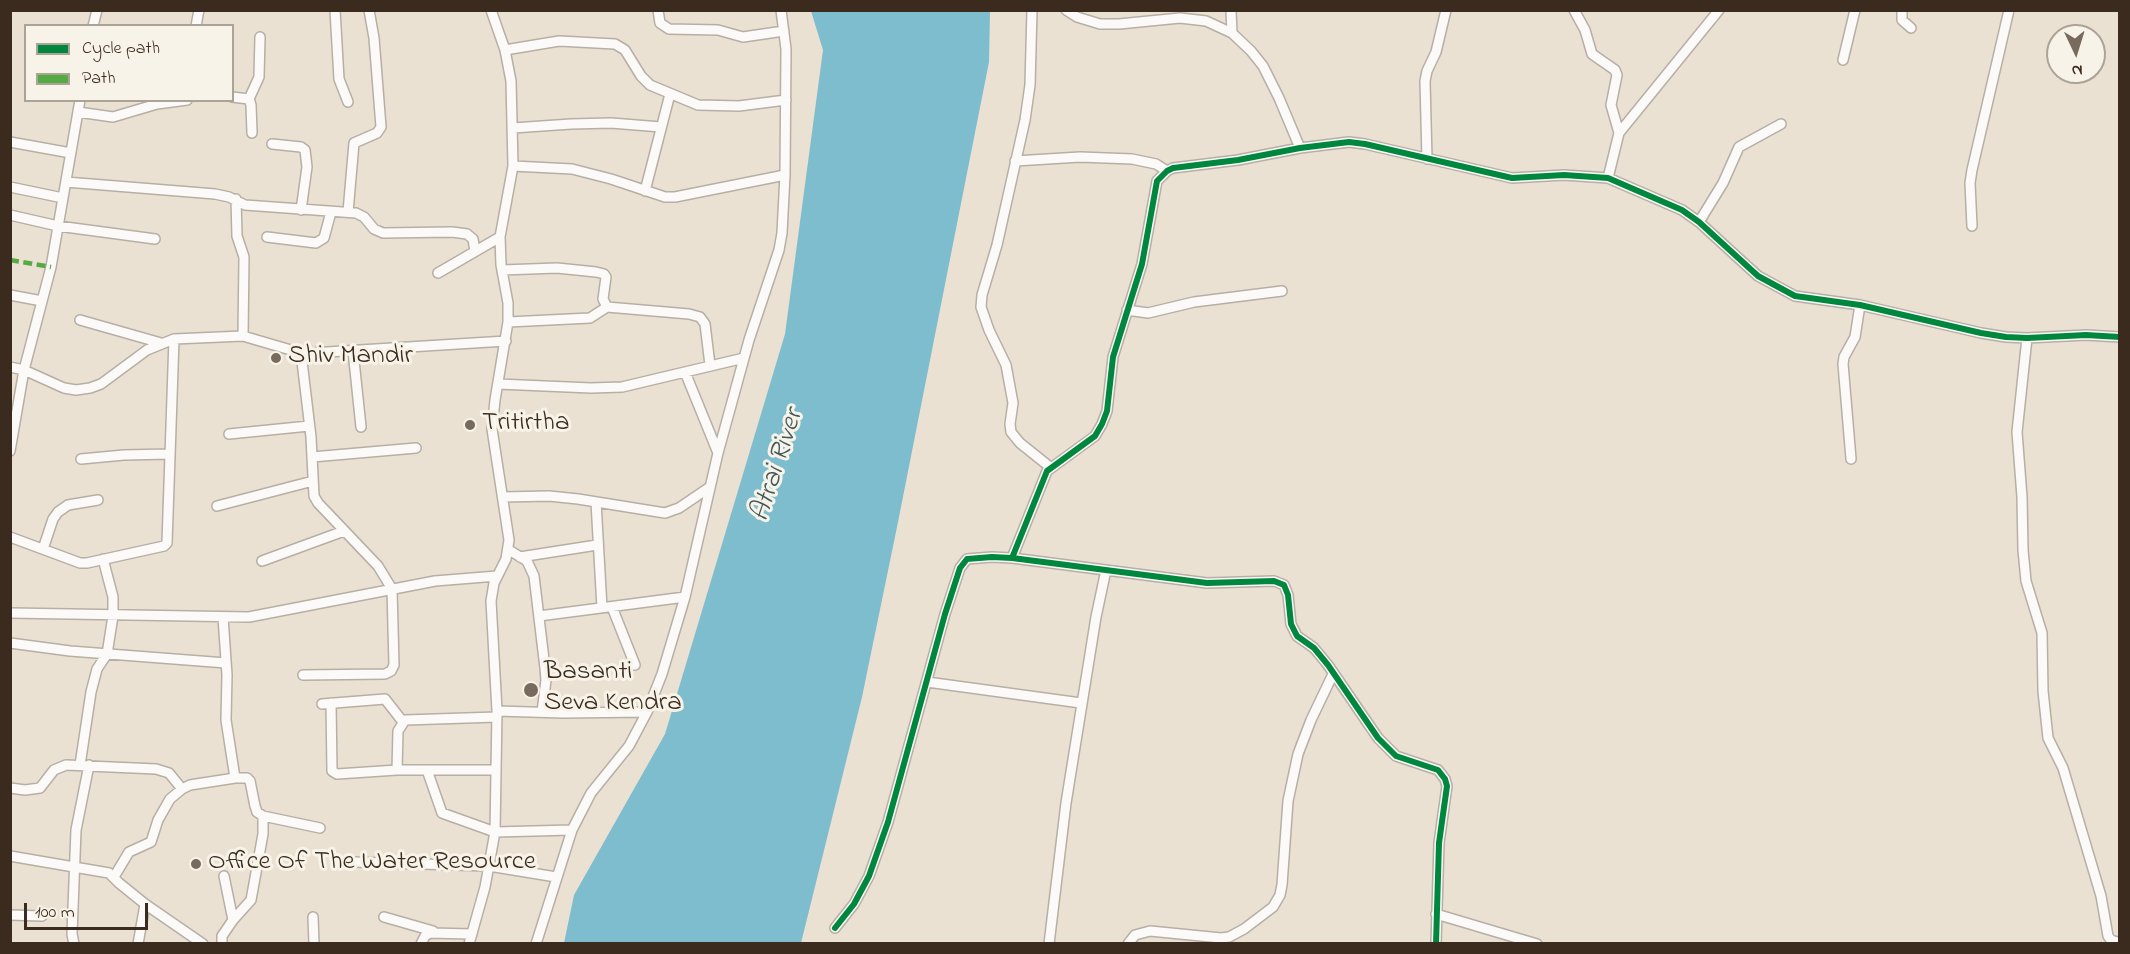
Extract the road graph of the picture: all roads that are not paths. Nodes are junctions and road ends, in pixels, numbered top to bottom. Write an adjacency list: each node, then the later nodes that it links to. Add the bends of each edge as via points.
1 (335, 10): 27 (street, via 339,80)
2 (369, 10): 51 (street, via 381,127 377,133 354,143)
3 (491, 10): 19 (street)
4 (658, 10): 16 (street, via 660,23 669,29 718,30 743,36)
5 (781, 10): 16 (street)
6 (1032, 10): 39 (street, via 1030,85)
7 (1066, 10): 17 (street, via 1100,24 1180,18 1206,21)
8 (1231, 10): 17 (street)
9 (1446, 10): 38 (street, via 1425,81)
10 (1574, 10): 33 (street, via 1592,54 1617,75 1611,105)
11 (1719, 10): 33 (street)
12 (1855, 10): 20 (street)
13 (1902, 10): 15 (street, via 1902,21)
14 (2009, 10): 55 (street, via 1972,170)
15 (1911, 28)
16 (784, 31): 24 (street)
17 (1232, 33): 36 (street, via 1263,66)
18 (261, 37): 23 (street, via 259,77)
19 (505, 50): 21 (street, via 558,41 615,44 625,50 650,85); 31 (street)
20 (1843, 60)
21 (670, 94): 24 (street, via 712,107); 30 (street)
22 (234, 97): 23 (street)
23 (249, 99): 32 (street)
24 (786, 100): 42 (street)
25 (80, 102): 28 (street)
26 (172, 102): 28 (street, via 113,117)
27 (348, 102)
28 (78, 112): 37 (street)
29 (1781, 124): 53 (street, via 1739,147)
30 (662, 126): 31 (street, via 611,123); 46 (street)
31 (513, 128): 40 (street)
32 (252, 133)
33 (1619, 134): 43 (street)
34 (10, 142): 37 (street)
35 (272, 144): 49 (street, via 305,150)
36 (1300, 148): 38 (street, via 1349,142); 41 (street)
37 (71, 153): 44 (street)
38 (1427, 159): 43 (street, via 1512,178)
39 (1015, 161): 41 (street, via 1132,159 1156,164); 95 (street, via 981,307 1006,365 1013,403 1011,432)
40 (513, 166): 46 (street, via 572,169); 57 (street)
41 (1167, 171): 67 (street, via 1157,181 1142,264)
42 (785, 176): 46 (street, via 675,197); 78 (street, via 779,250)
43 (1608, 177): 53 (street, via 1683,210)
44 (66, 182): 47 (street); 48 (street)
45 (10, 187): 47 (street)
46 (645, 191)
47 (63, 198): 54 (street)
48 (236, 199): 49 (street, via 245,205); 70 (street, via 237,236 244,257)
49 (302, 210): 50 (street)
50 (331, 212): 51 (street); 56 (street, via 321,241 307,243)
51 (348, 212): 59 (street, via 364,217 374,230 383,233 467,234 473,239)
52 (10, 215): 54 (street)
53 (1699, 222): 65 (street, via 1758,276 1784,291)
54 (58, 226): 58 (street); 64 (street)
55 (1972, 226)
56 (267, 237)
57 (500, 237): 59 (street); 60 (street)
58 (155, 239)
59 (475, 250): 61 (street)
60 (502, 270): 66 (street, via 557,268 601,273 606,277 603,299); 69 (street)
61 (438, 273)
62 (1282, 291): 67 (street, via 1194,302 1148,313)
63 (10, 295): 64 (street)
64 (42, 301): 81 (street)
65 (1860, 305): 72 (street, via 1982,333); 94 (street, via 1855,337 1843,364)
66 (607, 307): 69 (street, via 590,318); 79 (street, via 700,317 705,324)
67 (1127, 310): 95 (street, via 1113,357 1102,424 1095,436)
68 (80, 320): 75 (street)
69 (508, 322): 74 (street)
70 (243, 336): 73 (street); 77 (street)
71 (2120, 337): 72 (street, via 2086,334)
72 (2027, 338): 161 (street, via 2017,432 2023,549 2026,581 2042,633 2048,738 2063,768 2101,896 2108,936)
73 (174, 339): 75 (street); 91 (street)
74 (506, 341): 76 (street); 83 (street)
75 (161, 343): 81 (street, via 90,388 64,388)
76 (353, 351): 77 (street); 85 (street)
77 (301, 353): 84 (street)
78 (744, 358): 79 (street); 90 (street)
79 (710, 365): 82 (street)
80 (10, 367): 81 (street)
81 (24, 370): 87 (street)
82 (685, 372): 83 (street, via 622,387); 90 (street)
83 (498, 384): 98 (street, via 492,429)
84 (309, 426): 86 (street); 92 (street)
85 (362, 427)
86 (229, 434)
87 (12, 437): 89 (street)
88 (416, 448): 92 (street)
89 (10, 451)
90 (718, 453): 97 (street)
91 (169, 454): 93 (street); 109 (street, via 167,543)
92 (312, 458): 96 (street)
93 (81, 459)
94 (1851, 459)
95 (1050, 467): 108 (street)
96 (313, 481): 101 (street); 102 (street, via 318,503)
97 (710, 487): 100 (street, via 665,513); 114 (street)
98 (503, 497): 100 (street, via 549,496); 106 (street)
99 (98, 500): 105 (street, via 68,505 58,512)
100 (596, 502): 104 (street)
101 (217, 506)
102 (344, 531): 110 (street); 113 (street, via 378,566)
103 (10, 537): 105 (street)
104 (597, 545): 107 (street); 116 (street)
105 (43, 549): 109 (street, via 80,562)
106 (509, 550): 107 (street); 112 (street)
107 (520, 557): 119 (street, via 527,561 534,576)
108 (1012, 558): 111 (street); 127 (street, via 972,558 963,562)
109 (103, 559): 118 (street, via 113,597)
110 (262, 561)
111 (1106, 570): 125 (street, via 1207,583 1274,581 1284,585 1293,630 1314,648); 128 (street)
112 (497, 576): 113 (street); 131 (street, via 492,601)
113 (392, 589): 120 (street, via 249,617); 126 (street, via 391,671)
114 (685, 597): 115 (street); 130 (street)
115 (612, 607): 116 (street); 124 (street)
116 (602, 608): 119 (street)
117 (10, 613): 118 (street)
118 (112, 616): 120 (street); 122 (street)
119 (539, 616): 129 (street, via 546,680)
120 (223, 617): 123 (street)
121 (10, 643): 122 (street)
122 (108, 654): 123 (street); 133 (street, via 97,669 87,714)
123 (226, 663): 137 (street, via 226,720)
124 (635, 665)
125 (1334, 674): 152 (street, via 1386,747 1405,760 1438,770 1446,780); 170 (street, via 1311,720 1292,776 1282,885 1273,907 1229,936 1150,931 1135,934)
126 (303, 675)
127 (927, 682): 128 (street); 158 (street, via 869,876)
128 (1082, 703): 169 (street)
129 (542, 712): 130 (street); 131 (street)
130 (647, 712): 142 (street, via 629,746 591,794)
131 (497, 714): 132 (street, via 412,718); 136 (street)
132 (403, 722): 134 (street, via 398,731); 134 (street, via 385,699 327,703 332,771 337,774)
133 (84, 765): 138 (street, via 58,767 34,790); 139 (street, via 163,771); 146 (street)
134 (397, 770): 135 (street)
135 (427, 770): 136 (street); 143 (street, via 442,813)
136 (496, 770): 143 (street)
137 (235, 778): 139 (street); 140 (street, via 250,781 255,806)
138 (10, 788)
139 (182, 789): 149 (street, via 170,799 151,842 129,852)
140 (263, 816): 141 (street); 157 (street, via 251,900)
141 (320, 828)
142 (572, 830): 143 (street); 150 (street)
143 (495, 832): 147 (street)
144 (10, 856): 146 (street)
145 (353, 862): 147 (street)
146 (76, 866): 149 (street, via 102,870); 162 (street)
147 (489, 866): 150 (street); 160 (street)
148 (224, 876): 157 (street)
149 (114, 877): 151 (street)
150 (556, 877): 168 (street)
151 (145, 904): 163 (street); 164 (street)
152 (1436, 914): 171 (street); 172 (street)
153 (10, 915): 154 (street)
154 (42, 916)
155 (313, 917): 166 (street)
156 (384, 917): 159 (street)
157 (233, 920): 165 (street, via 222,936)
158 (835, 928)
159 (436, 932): 160 (street); 167 (street, via 428,934)
160 (470, 939)
161 (2120, 943)
162 (74, 944)
163 (138, 944)
164 (203, 944)
165 (222, 944)
166 (314, 944)
167 (421, 944)
168 (536, 944)
169 (1049, 944)
170 (1128, 944)
171 (1436, 944)
172 (1537, 944)

